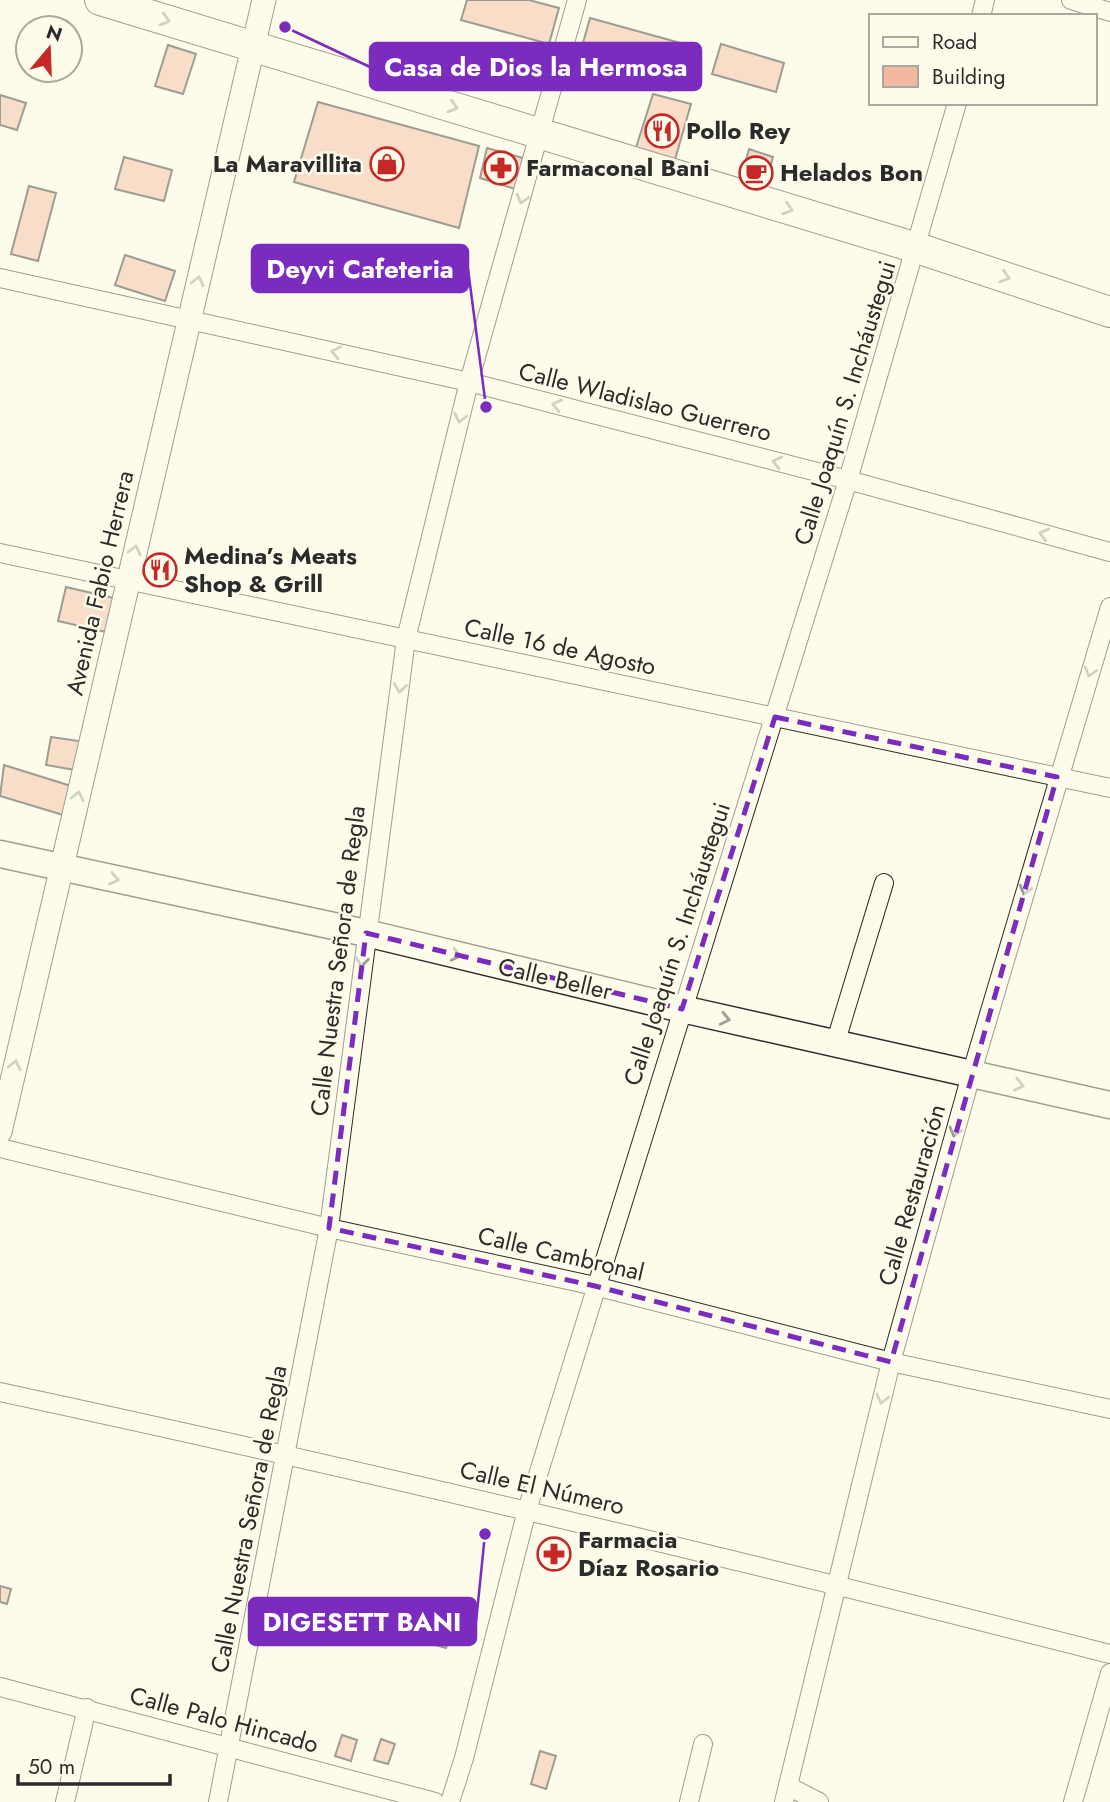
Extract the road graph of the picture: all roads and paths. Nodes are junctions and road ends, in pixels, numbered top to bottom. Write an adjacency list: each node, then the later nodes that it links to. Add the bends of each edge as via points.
1 (100, 0): 6 (main road, one-way to 6)
2 (264, 0): 6 (street, Avenida Fabio Herrera)
3 (577, 0): 8 (street, Calle Nuestra Señora de Regla)
4 (1071, 0): 5 (street)
5 (1110, 12)
6 (252, 47): 8 (main road, one-way to 8); 12 (street, Avenida Fabio Herrera, one-way to 6)
7 (956, 105): 9 (street, Calle Joaquín S. Incháustegui)
8 (541, 134): 9 (main road, one-way to 9); 13 (street, Calle Nuestra Señora de Regla, one-way to 13)
9 (917, 248): 11 (main road, one-way to 11); 14 (street, Calle Joaquín S. Incháustegui)
10 (0, 278): 12 (street, Calle Wladislao Guerrero)
11 (1110, 312)
12 (189, 318): 13 (street, Calle Wladislao Guerrero, one-way to 12); 17 (street, Avenida Fabio Herrera, one-way to 12)
13 (468, 382): 14 (street, Calle Wladislao Guerrero, one-way to 13); 19 (street, Calle Nuestra Señora de Regla, one-way to 19)
14 (848, 480): 15 (street, Calle Wladislao Guerrero, one-way to 14); 20 (street, Calle Joaquín S. Incháustegui)
15 (1110, 552)
16 (0, 553): 17 (street, Calle 16 de Agosto)
17 (128, 580): 19 (street, Calle 16 de Agosto); 24 (street, Avenida Fabio Herrera, one-way to 17)
18 (1110, 607): 21 (street, Calle Restauración, one-way to 21)
19 (406, 639): 20 (street, Calle 16 de Agosto); 26 (street, Calle Nuestra Señora de Regla, one-way to 26)
20 (775, 717): 21 (street, Calle 16 de Agosto); 27 (street, Calle Joaquín S. Incháustegui)
21 (1057, 777): 22 (street, Calle 16 de Agosto); 29 (street, Calle Restauración, one-way to 29)
22 (1110, 788)
23 (0, 854): 24 (main road, Calle Beller)
24 (61, 868): 26 (main road, Calle Beller, one-way to 26); 31 (street, Avenida Fabio Herrera, one-way to 24)
25 (884, 883): 28 (street)
26 (366, 933): 27 (main road, Calle Beller, one-way to 27); 33 (street, Calle Nuestra Señora de Regla, one-way to 33)
27 (682, 1009): 28 (main road, Calle Beller, one-way to 28); 34 (street, Calle Joaquín S. Incháustegui)
28 (835, 1044): 29 (main road, Calle Beller)
29 (971, 1075): 30 (main road, Calle Beller, one-way to 30); 35 (street, Calle Restauración, one-way to 35)
30 (1110, 1105)
31 (0, 1132)
32 (0, 1148): 33 (street, Calle Cambronal)
33 (329, 1228): 34 (street, Calle Cambronal); 38 (street, Calle Nuestra Señora de Regla)
34 (595, 1286): 35 (street, Calle Cambronal); 39 (street, Calle Joaquín S. Incháustegui)
35 (891, 1362): 37 (street, Calle Cambronal); 40 (street, Calle Restauración, one-way to 40)
36 (0, 1392): 38 (street, Calle El Número)
37 (1110, 1409)
38 (287, 1454): 39 (street, Calle El Número); 46 (street, Calle Nuestra Señora de Regla)
39 (527, 1510): 40 (street, Calle El Número); 51 (street, Calle Joaquín S. Incháustegui)
40 (837, 1584): 41 (street, Calle El Número); 47 (street, Calle Restauración)
41 (1110, 1654)
42 (1110, 1673): 54 (street)
43 (0, 1686): 44 (street, Calle Palo Hincado)
44 (88, 1708): 46 (street, Calle Palo Hincado); 48 (street)
45 (703, 1744): 52 (street)
46 (230, 1746): 49 (street, Calle Nuestra Señora de Regla); 50 (street, Calle Palo Hincado)
47 (786, 1794): 53 (street)
48 (65, 1802)
49 (218, 1802)
50 (435, 1802)
51 (450, 1802)
52 (689, 1802)
53 (819, 1802)
54 (1073, 1802)

